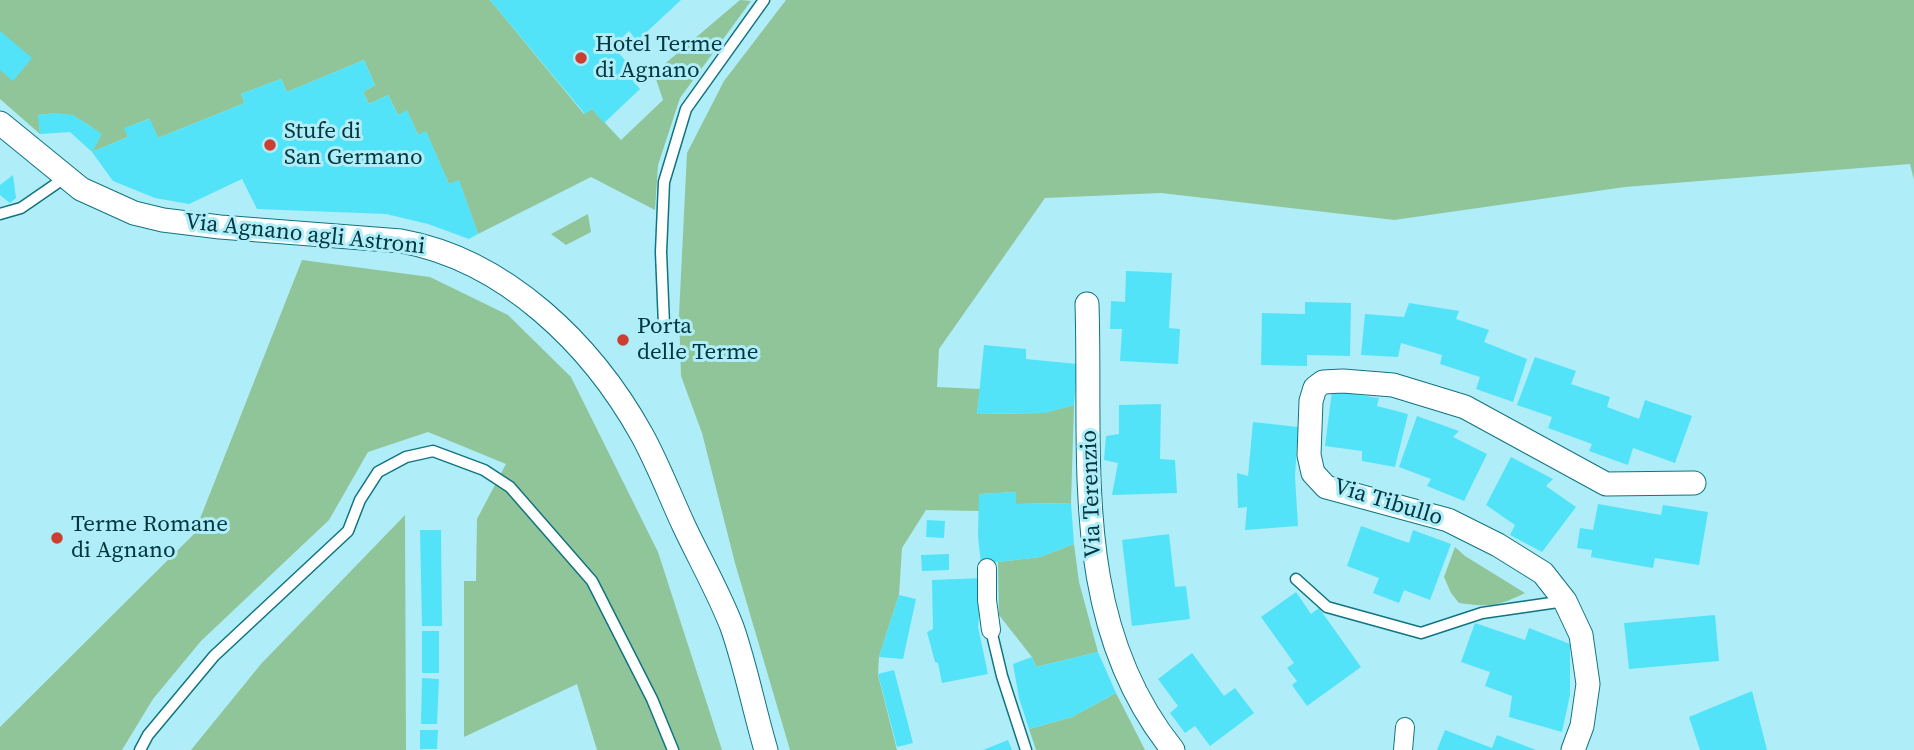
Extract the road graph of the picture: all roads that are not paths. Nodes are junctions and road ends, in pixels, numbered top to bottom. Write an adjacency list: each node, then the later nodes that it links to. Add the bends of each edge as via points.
1 (764, 0): 6 (lane, via 686,109 663,182)
2 (0, 123): 3 (street, Via Agnano agli Astroni)
3 (66, 177): 4 (lane, via 21,208); 15 (street, Via Agnano agli Astroni, via 81,189 134,213 220,227 425,245 510,285 584,354 643,436 732,627)
4 (0, 214)
5 (1087, 304): 17 (street, Via Terenzio, via 1088,490 1095,567 1110,629 1136,697)
6 (664, 326)
7 (1694, 483): 10 (street, Via Tibullo, via 1606,484 1465,407 1393,386 1343,381 1323,382 1315,388 1309,455 1313,473 1326,486 1448,520 1544,573)
8 (987, 568): 11 (street)
9 (1296, 579): 10 (lane, via 1327,607 1421,633 1482,613)
10 (1565, 601): 19 (street, Via Tibullo, via 1581,635 1588,684)
11 (991, 630): 16 (lane)
12 (1405, 727): 18 (street)
13 (141, 750): 14 (lane, via 148,735 214,656 348,531 377,472 406,457 433,451 484,470 510,487 592,581 652,698)
14 (673, 750)
15 (766, 750)
16 (1026, 750)
17 (1173, 750)
18 (1403, 750)
19 (1573, 750)

